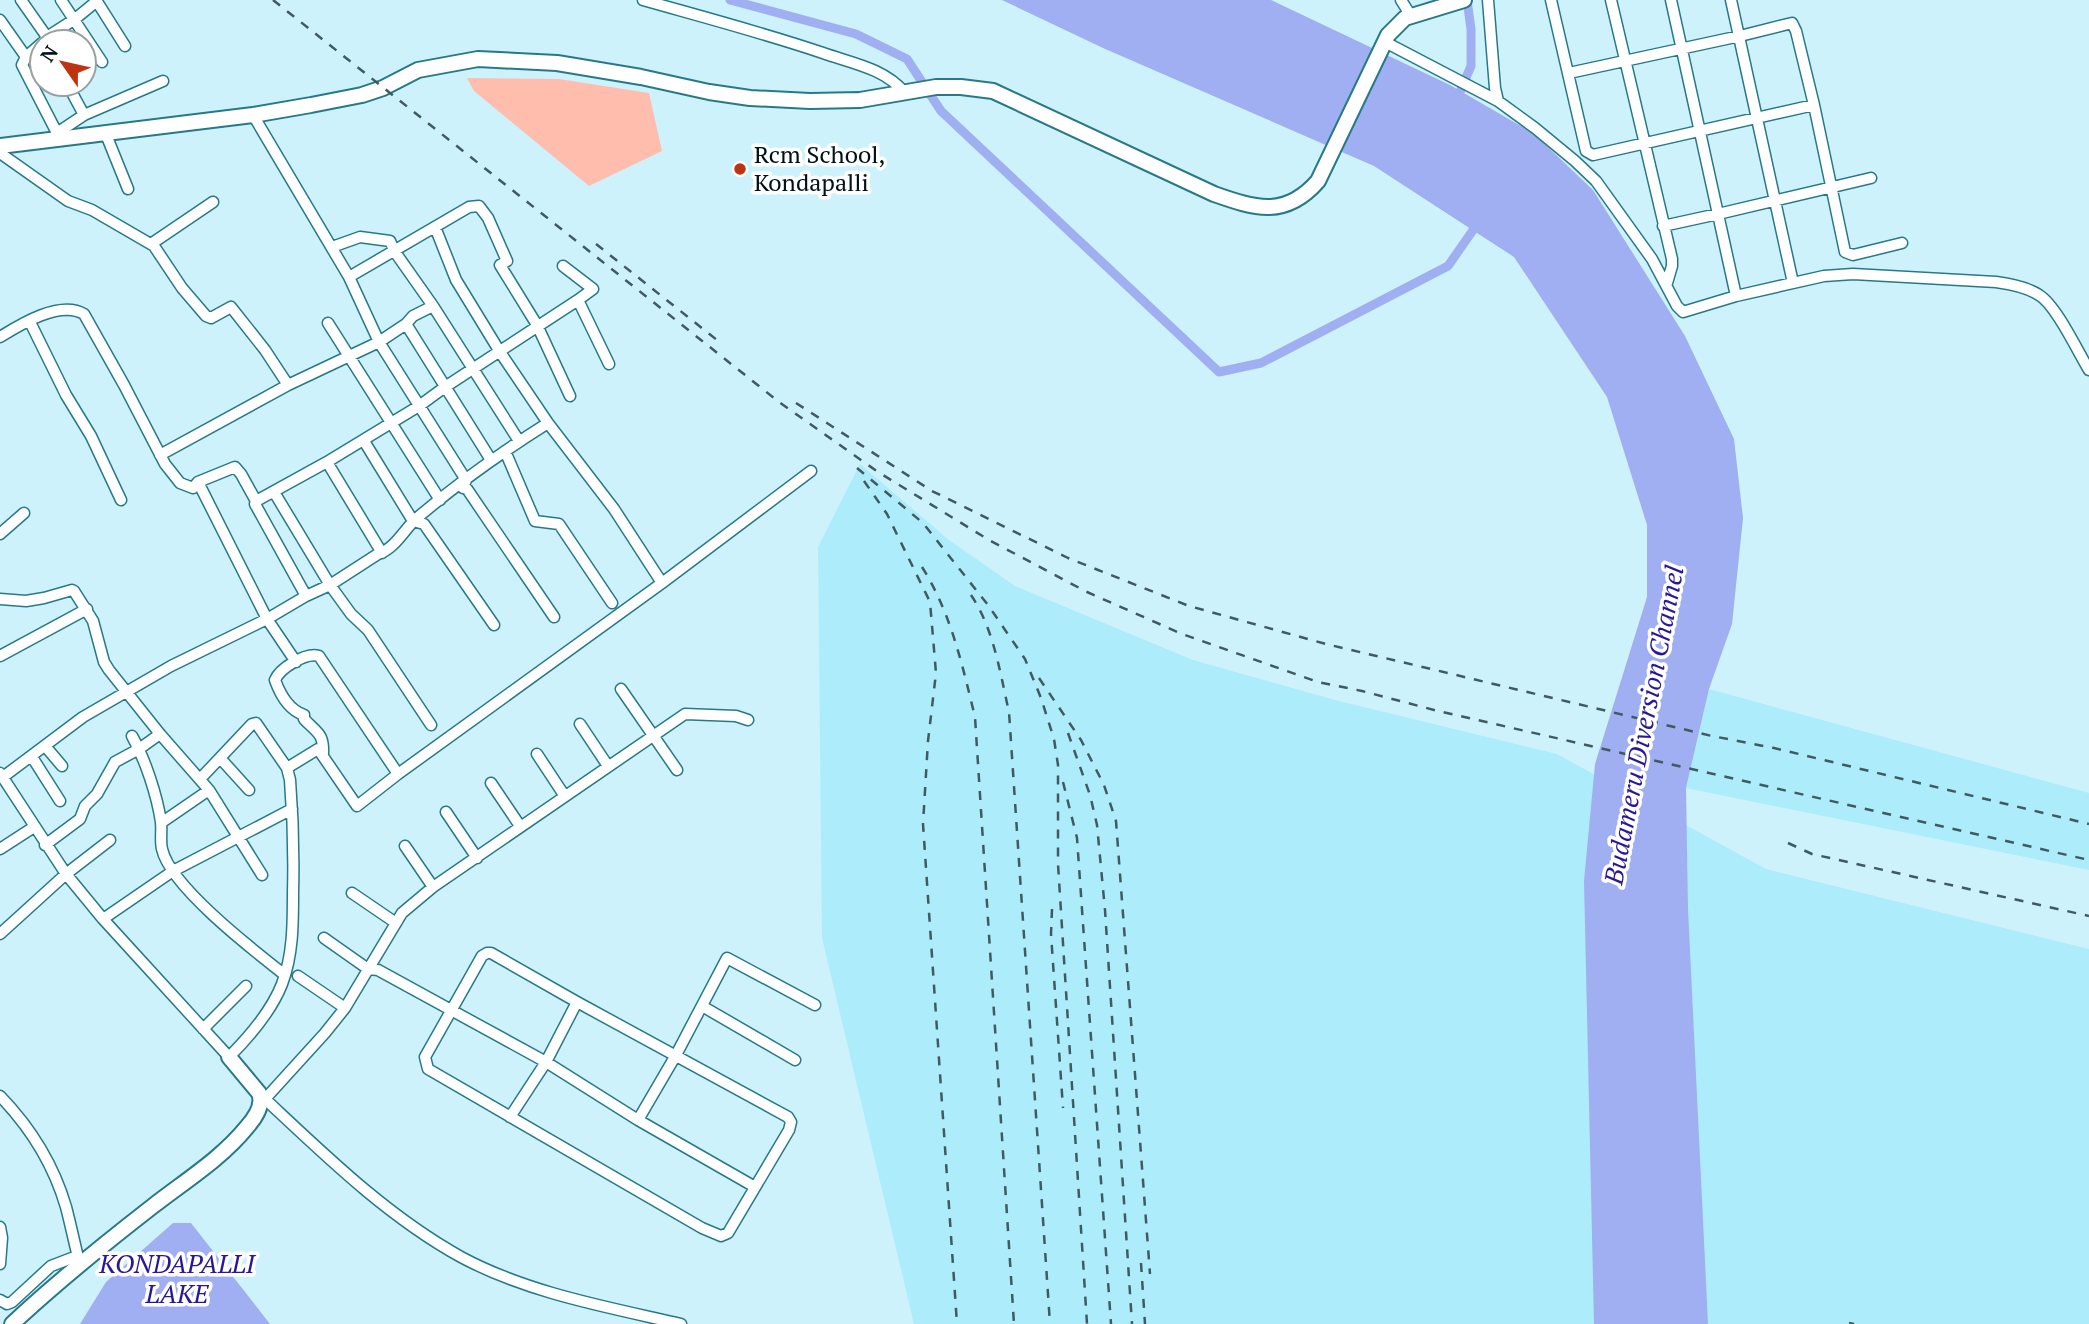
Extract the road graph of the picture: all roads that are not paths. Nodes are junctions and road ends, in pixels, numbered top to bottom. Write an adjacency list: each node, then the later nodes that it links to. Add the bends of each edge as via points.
1 (21, 0): 16 (street)
2 (61, 0): 14 (street)
3 (97, 0): 14 (street); 20 (street)
4 (643, 0): 27 (street, via 878,72)
5 (1401, 0): 13 (street)
6 (1489, 0): 29 (street)
7 (1551, 0): 25 (street)
8 (1611, 0): 23 (street)
9 (1671, 0): 21 (street)
10 (1731, 0): 18 (street)
11 (1460, 1): 12 (main road)
12 (1436, 3): 13 (main road)
13 (1411, 16): 19 (main road, via 1398,23)
14 (75, 19): 17 (street); 24 (street)
15 (0, 20): 22 (street)
16 (38, 28)
17 (63, 28)
18 (1740, 36): 21 (street); 30 (street, via 1792,23); 33 (street)
19 (1385, 41): 27 (main road, via 1318,181 1291,202 1269,208 1214,194 993,91 961,87); 29 (street)
20 (125, 46)
21 (1683, 49): 23 (street); 34 (street)
22 (26, 57): 36 (street, via 22,65)
23 (1626, 61): 25 (street); 37 (street)
24 (102, 62)
25 (1569, 73): 37 (street, via 1586,151 1593,155)
26 (163, 81): 31 (street)
27 (904, 92): 32 (main road, via 860,100 750,98 557,63 478,59 418,70 362,95)
28 (74, 98): 31 (street)
29 (1498, 101): 53 (street, via 1596,181)
30 (1814, 105): 33 (street); 40 (street)
31 (83, 115): 36 (street)
32 (253, 115): 35 (main road); 49 (street)
33 (1757, 118): 34 (street); 42 (street)
34 (1700, 131): 37 (street); 44 (street)
35 (105, 132): 36 (main road); 41 (street)
36 (61, 136): 38 (main road)
37 (1644, 144): 45 (street)
38 (1, 147): 48 (street, via 68,201)
39 (1871, 178): 40 (street)
40 (1831, 188): 42 (street); 47 (street, via 1845,252 1853,255)
41 (128, 189)
42 (1775, 200): 44 (street); 54 (street)
43 (213, 202): 48 (street)
44 (1718, 214): 45 (street); 55 (street)
45 (1662, 226): 53 (street, via 1672,259)
46 (435, 227): 50 (street); 61 (street, via 479,206 507,261 500,265); 64 (street, via 456,281)
47 (1902, 243)
48 (151, 244): 69 (street, via 206,316 211,318 231,307)
49 (332, 247): 50 (street, via 360,237 390,241); 52 (street)
50 (395, 252): 52 (street); 57 (street)
51 (563, 266): 56 (street, via 593,289)
52 (349, 277): 63 (street)
53 (1667, 283): 55 (street, via 1683,312)
54 (1793, 283): 55 (street); 68 (street, via 1853,274 2017,285 2041,295)
55 (1736, 296)
56 (578, 300): 61 (street); 66 (street)
57 (433, 306): 60 (street); 67 (street)
58 (30, 322): 62 (street); 78 (street, via 56,310 84,314); 85 (street)
59 (328, 324): 65 (street)
60 (406, 324): 63 (street); 70 (street)
61 (537, 325): 64 (street); 71 (street)
62 (0, 337)
63 (379, 342): 65 (street); 72 (street)
64 (500, 352): 67 (street); 74 (street)
65 (349, 357): 69 (street); 73 (street)
66 (609, 365)
67 (473, 370): 70 (street); 76 (street)
68 (2089, 370)
69 (288, 384): 78 (street)
70 (445, 387): 72 (street); 79 (street)
71 (570, 396)
72 (419, 406): 73 (street); 82 (street)
73 (391, 423): 75 (street); 86 (street)
74 (548, 423): 76 (street); 92 (street, via 614,509)
75 (364, 441): 80 (street); 89 (street)
76 (519, 441): 77 (street)
77 (505, 451): 79 (street); 96 (street, via 535,521 559,524)
78 (160, 455): 83 (street, via 180,483 193,488)
79 (491, 460): 82 (street)
80 (327, 463): 84 (street); 91 (street)
81 (811, 471): 92 (street)
82 (466, 480): 86 (street); 98 (street, via 463,488)
83 (198, 482): 87 (street, via 234,467); 99 (street)
84 (274, 492): 87 (street); 93 (street)
85 (121, 500)
86 (440, 500): 89 (street)
87 (256, 501): 94 (street, via 255,508)
88 (24, 513): 90 (street)
89 (413, 521): 91 (street); 100 (street, via 424,524)
90 (0, 534)
91 (382, 553): 93 (street)
92 (662, 583): 121 (street)
93 (330, 585): 94 (street); 107 (street, via 368,630)
94 (306, 596): 99 (street)
95 (0, 599): 97 (street, via 26,601 72,590)
96 (612, 603)
97 (87, 609): 101 (street); 104 (street, via 104,662)
98 (554, 617)
99 (267, 619): 102 (street); 104 (street)
100 (495, 625)
101 (0, 656)
102 (296, 662): 113 (street, via 276,676 276,685 289,706 304,715 320,736); 121 (street, via 311,654 319,656)
103 (621, 689): 110 (street)
104 (127, 692): 108 (street); 111 (street, via 82,717)
105 (748, 720): 110 (street, via 685,713)
106 (580, 724): 118 (street)
107 (430, 725)
108 (160, 734): 112 (street); 123 (street)
109 (132, 736): 112 (street)
110 (653, 736): 118 (street); 120 (street)
111 (45, 746): 115 (street); 117 (street)
112 (139, 749): 131 (street); 136 (street, via 115,762 80,819)
113 (323, 754): 119 (street, via 316,749); 121 (street, via 357,806)
114 (537, 754): 127 (street)
115 (32, 757): 122 (street); 128 (street)
116 (220, 758): 119 (street, via 256,723); 123 (street); 126 (street)
117 (62, 766)
118 (608, 766): 127 (street)
119 (287, 768): 129 (street)
120 (677, 770)
121 (398, 774)
122 (1, 775): 133 (street)
123 (200, 779): 125 (street)
124 (491, 783): 132 (street)
125 (209, 790): 131 (street); 134 (street)
126 (248, 790)
127 (564, 795): 132 (street)
128 (60, 801)
129 (292, 810): 134 (street); 150 (street, via 293,935)
130 (446, 812): 139 (street)
131 (161, 823): 140 (street, via 162,849)
132 (520, 826): 139 (street)
133 (34, 827): 136 (street); 138 (street)
134 (240, 837): 140 (street); 142 (street)
135 (110, 841): 141 (street)
136 (45, 845): 141 (street)
137 (405, 846): 143 (street)
138 (0, 849)
139 (477, 858): 143 (street)
140 (173, 871): 145 (street); 150 (street, via 211,913)
141 (66, 874): 145 (street); 147 (street)
142 (262, 875)
143 (433, 887): 146 (street)
144 (352, 893): 146 (street)
145 (103, 919): 158 (street)
146 (396, 923): 149 (street)
147 (0, 932)
148 (324, 937): 149 (street)
149 (368, 969): 156 (street); 157 (street)
150 (285, 975): 160 (street, via 271,1005)
151 (298, 976): 156 (street)
152 (246, 986): 158 (street)
153 (576, 1002): 157 (street, via 487,953); 159 (street); 162 (street)
154 (815, 1005): 155 (street, via 727,958)
155 (702, 1006): 159 (street); 161 (street)
156 (345, 1008): 164 (street)
157 (451, 1009): 162 (street); 165 (street, via 425,1057 428,1069)
158 (204, 1029): 160 (street)
159 (676, 1055): 166 (street); 167 (street, via 791,1122)
160 (229, 1057): 164 (main road)
161 (795, 1060)
162 (546, 1062): 165 (street); 166 (street)
163 (0, 1096): 169 (street, via 23,1121 55,1178)
164 (263, 1099): 169 (main road, via 250,1124 222,1152); 173 (street, via 367,1192 461,1257 557,1294)
165 (510, 1117): 167 (street, via 721,1236 728,1233)
166 (638, 1120): 167 (street)
167 (755, 1187)
168 (0, 1227): 170 (street)
169 (79, 1261): 171 (street, via 51,1266 12,1302); 172 (main road)
170 (0, 1265)
171 (0, 1300)
172 (12, 1324)
173 (681, 1324)

